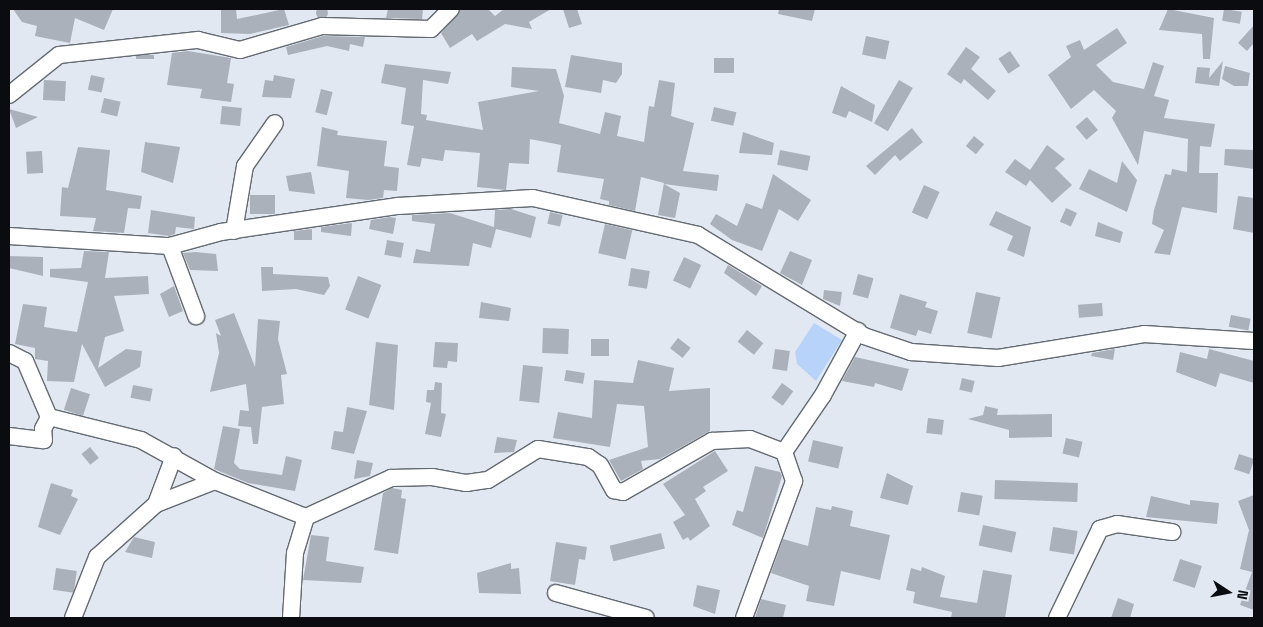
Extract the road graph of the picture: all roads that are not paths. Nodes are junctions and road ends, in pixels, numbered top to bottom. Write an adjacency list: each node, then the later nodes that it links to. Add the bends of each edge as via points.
1 (450, 9): 2 (street, via 431,28 322,26 240,50 198,40 60,54)
2 (9, 95)
3 (275, 123): 4 (street, via 245,166)
4 (234, 231): 6 (street); 8 (street, via 398,206 494,199 554,201 698,235)
5 (9, 236): 6 (street)
6 (170, 246): 7 (street)
7 (196, 316)
8 (858, 332): 9 (street, via 912,352 998,358 1144,334); 13 (street, via 823,396)
9 (1254, 341)
10 (9, 353): 11 (street, via 25,361)
11 (50, 417): 12 (street, via 42,429 44,440); 14 (street, via 156,444)
12 (9, 436)
13 (784, 452): 17 (street, via 750,439 712,441 629,491 618,492 594,460 538,449 488,480 466,483 391,478); 23 (street, via 794,481)
14 (174, 456): 15 (street); 16 (street)
15 (215, 481): 16 (street); 17 (street)
16 (156, 504): 20 (street, via 92,564)
17 (306, 517): 21 (street, via 294,553)
18 (1172, 532): 24 (street, via 1117,524 1100,529)
19 (556, 593): 22 (street)
20 (73, 618)
21 (291, 618)
22 (646, 618)
23 (744, 618)
24 (1057, 618)

